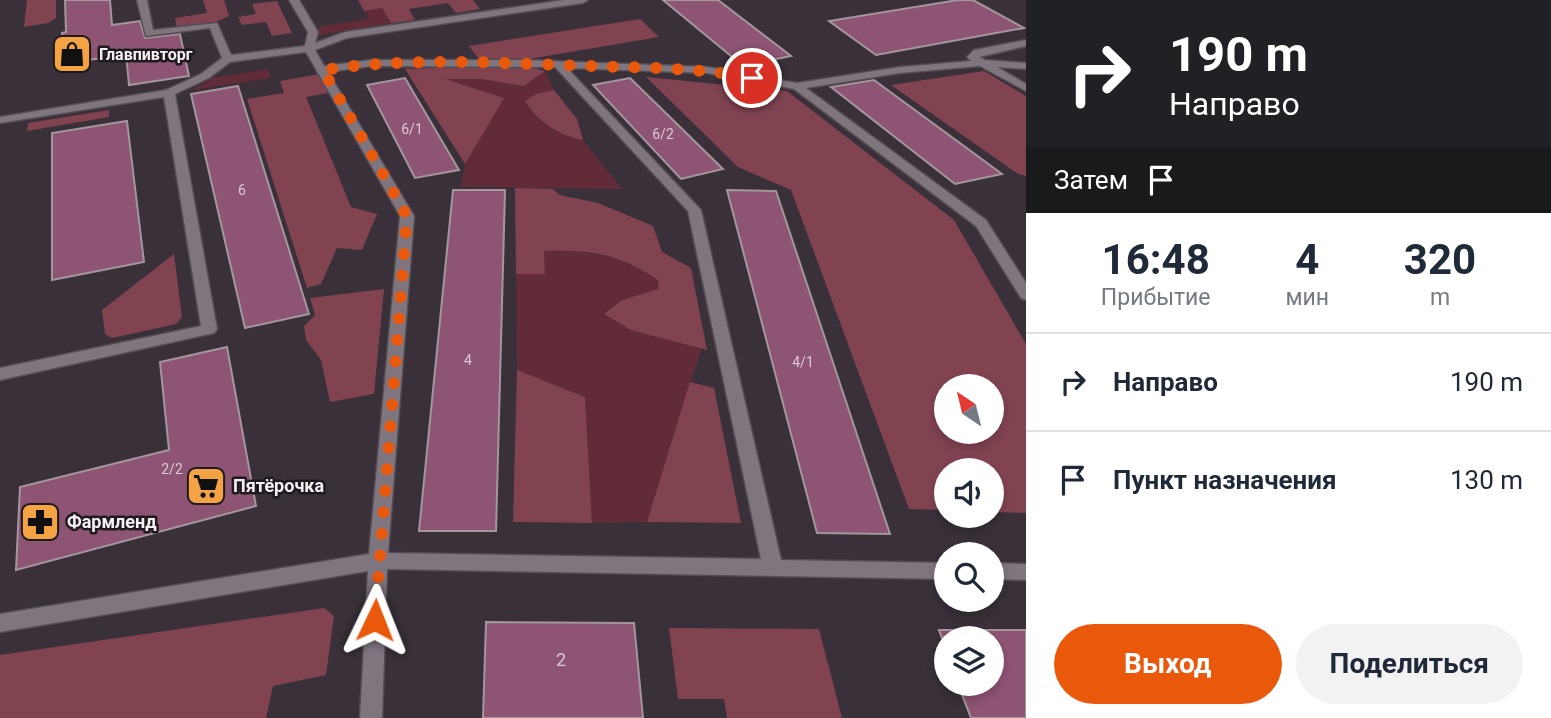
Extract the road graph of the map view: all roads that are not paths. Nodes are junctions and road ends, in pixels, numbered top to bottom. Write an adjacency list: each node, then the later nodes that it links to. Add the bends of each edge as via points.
1 (142, 0): 6 (lane, via 149,34 214,26)
2 (294, 0): 5 (lane, via 313,32)
3 (583, 0): 5 (lane, via 345,35)
4 (1026, 43): 7 (lane, via 978,52 972,57)
5 (309, 49): 6 (lane); 10 (lane)
6 (228, 59): 13 (lane)
7 (981, 63): 9 (lane); 11 (lane); 12 (lane)
8 (559, 65): 10 (lane, via 371,62); 11 (lane, via 707,70); 18 (lane, via 694,210)
9 (1026, 66)
10 (323, 70): 17 (lane, via 407,216)
11 (797, 86): 15 (lane, via 981,223)
12 (1026, 88)
13 (169, 93): 14 (lane); 16 (lane, via 209,329)
14 (0, 120)
15 (1026, 295)
16 (0, 374)
17 (378, 561): 18 (lane); 22 (lane); 23 (lane)
18 (773, 568): 19 (lane)
19 (934, 570)
20 (1004, 571): 21 (lane)
21 (1026, 572)
22 (0, 623)
23 (371, 718)

